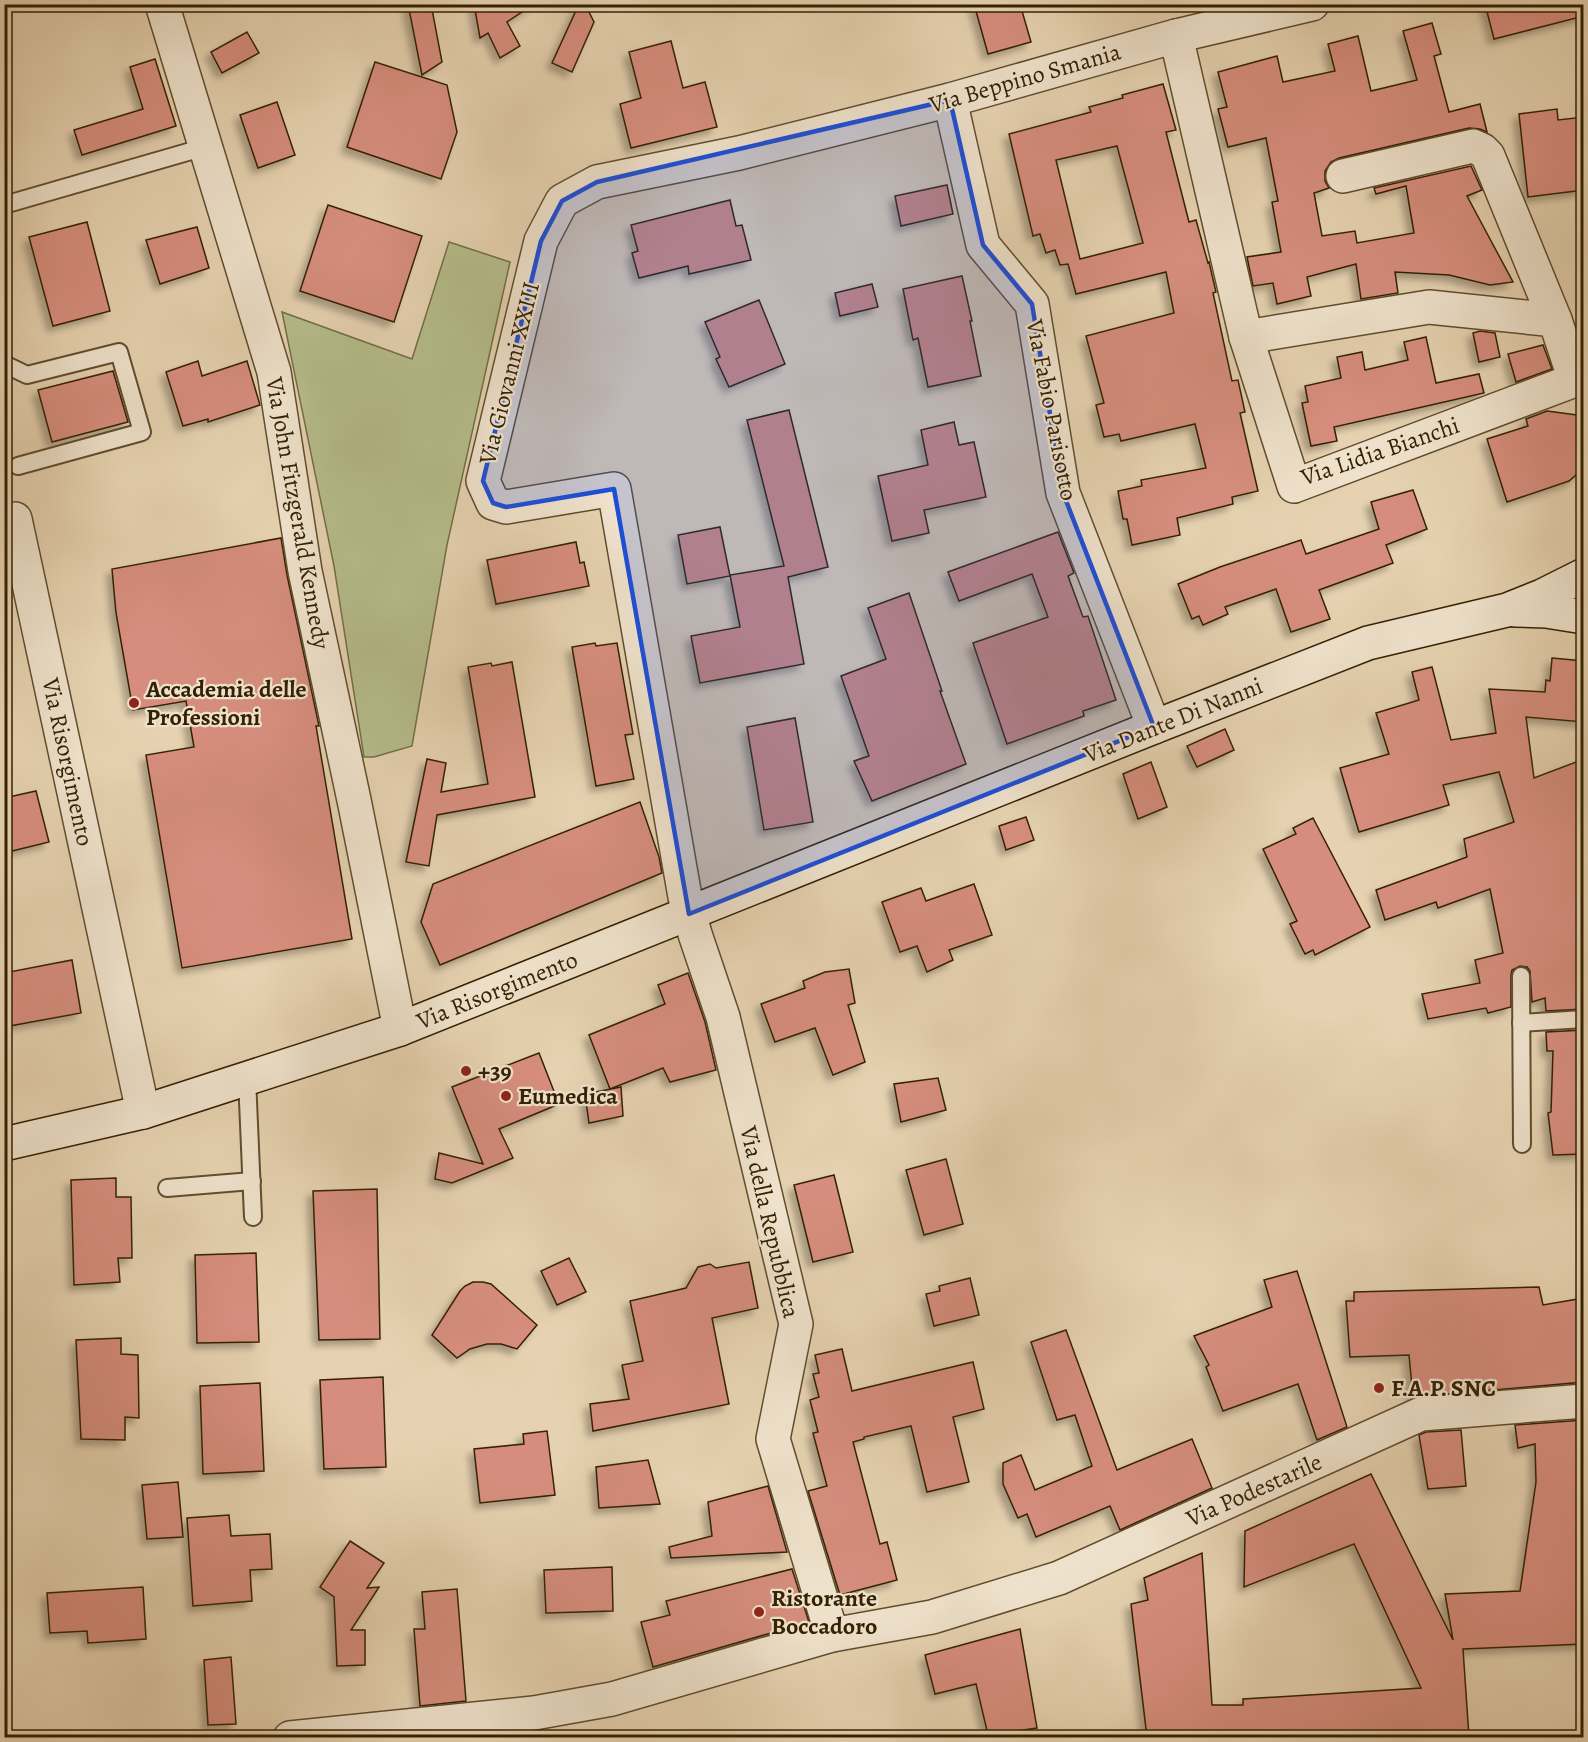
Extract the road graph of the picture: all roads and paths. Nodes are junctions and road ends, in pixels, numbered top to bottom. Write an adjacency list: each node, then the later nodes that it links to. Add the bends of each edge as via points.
1 (162, 4): 5 (street, Via John Fitzgerald Kennedy)
2 (1312, 4): 3 (street, Via Beppino Smania)
3 (1176, 36): 4 (street, Via Beppino Smania); 10 (street, Via Lidia Bianchi)
4 (950, 100): 6 (street, Via Beppino Smania); 18 (street, Via Fabio Parisotto, via 983,245 1032,304 1063,492)
5 (205, 147): 8 (lane); 24 (street, Via John Fitzgerald Kennedy, via 274,372 305,572)
6 (739, 153): 20 (street, Via Giovanni XXIII, via 597,182 562,201 541,241 483,481 493,503 506,507 614,489)
7 (1343, 176): 9 (street, Via Lidia Bianchi, via 1473,146 1482,150 1488,156)
8 (4, 205)
9 (1555, 320): 10 (street, via 1429,307); 12 (street, Via Lidia Bianchi)
10 (1246, 337): 12 (street, Via Lidia Bianchi, via 1294,486)
11 (4, 364): 13 (lane, via 27,375 119,352 142,432)
12 (1580, 380)
13 (18, 466)
14 (15, 519): 26 (street, Via Risorgimento)
15 (1584, 575): 16 (street, Via Dante Di Nanni)
16 (1507, 610): 17 (street, Via Dante Di Nanni); 18 (street, Via Dante Di Nanni, via 1368,643)
17 (1584, 617)
18 (1154, 727): 19 (street, Via Dante Di Nanni)
19 (845, 851): 20 (street, Via Risorgimento)
20 (689, 914): 24 (street, Via Risorgimento); 33 (street, Via della Repubblica, via 723,1017 796,1324 773,1439)
21 (1521, 976): 23 (lane)
22 (1584, 1019): 23 (lane)
23 (1521, 1023): 28 (lane)
24 (400, 1029): 25 (street, Via Risorgimento)
25 (248, 1078): 26 (street, Via Risorgimento); 29 (lane)
26 (143, 1112): 27 (street, Via Risorgimento)
27 (4, 1144)
28 (1522, 1144)
29 (252, 1181): 30 (lane); 31 (lane)
30 (167, 1188)
31 (254, 1217)
32 (1584, 1401): 33 (street, Via Podestarile, via 1421,1414 1059,1578 932,1617)
33 (832, 1635): 34 (street, Via Podestarile, via 612,1699 534,1713)
34 (290, 1737)

